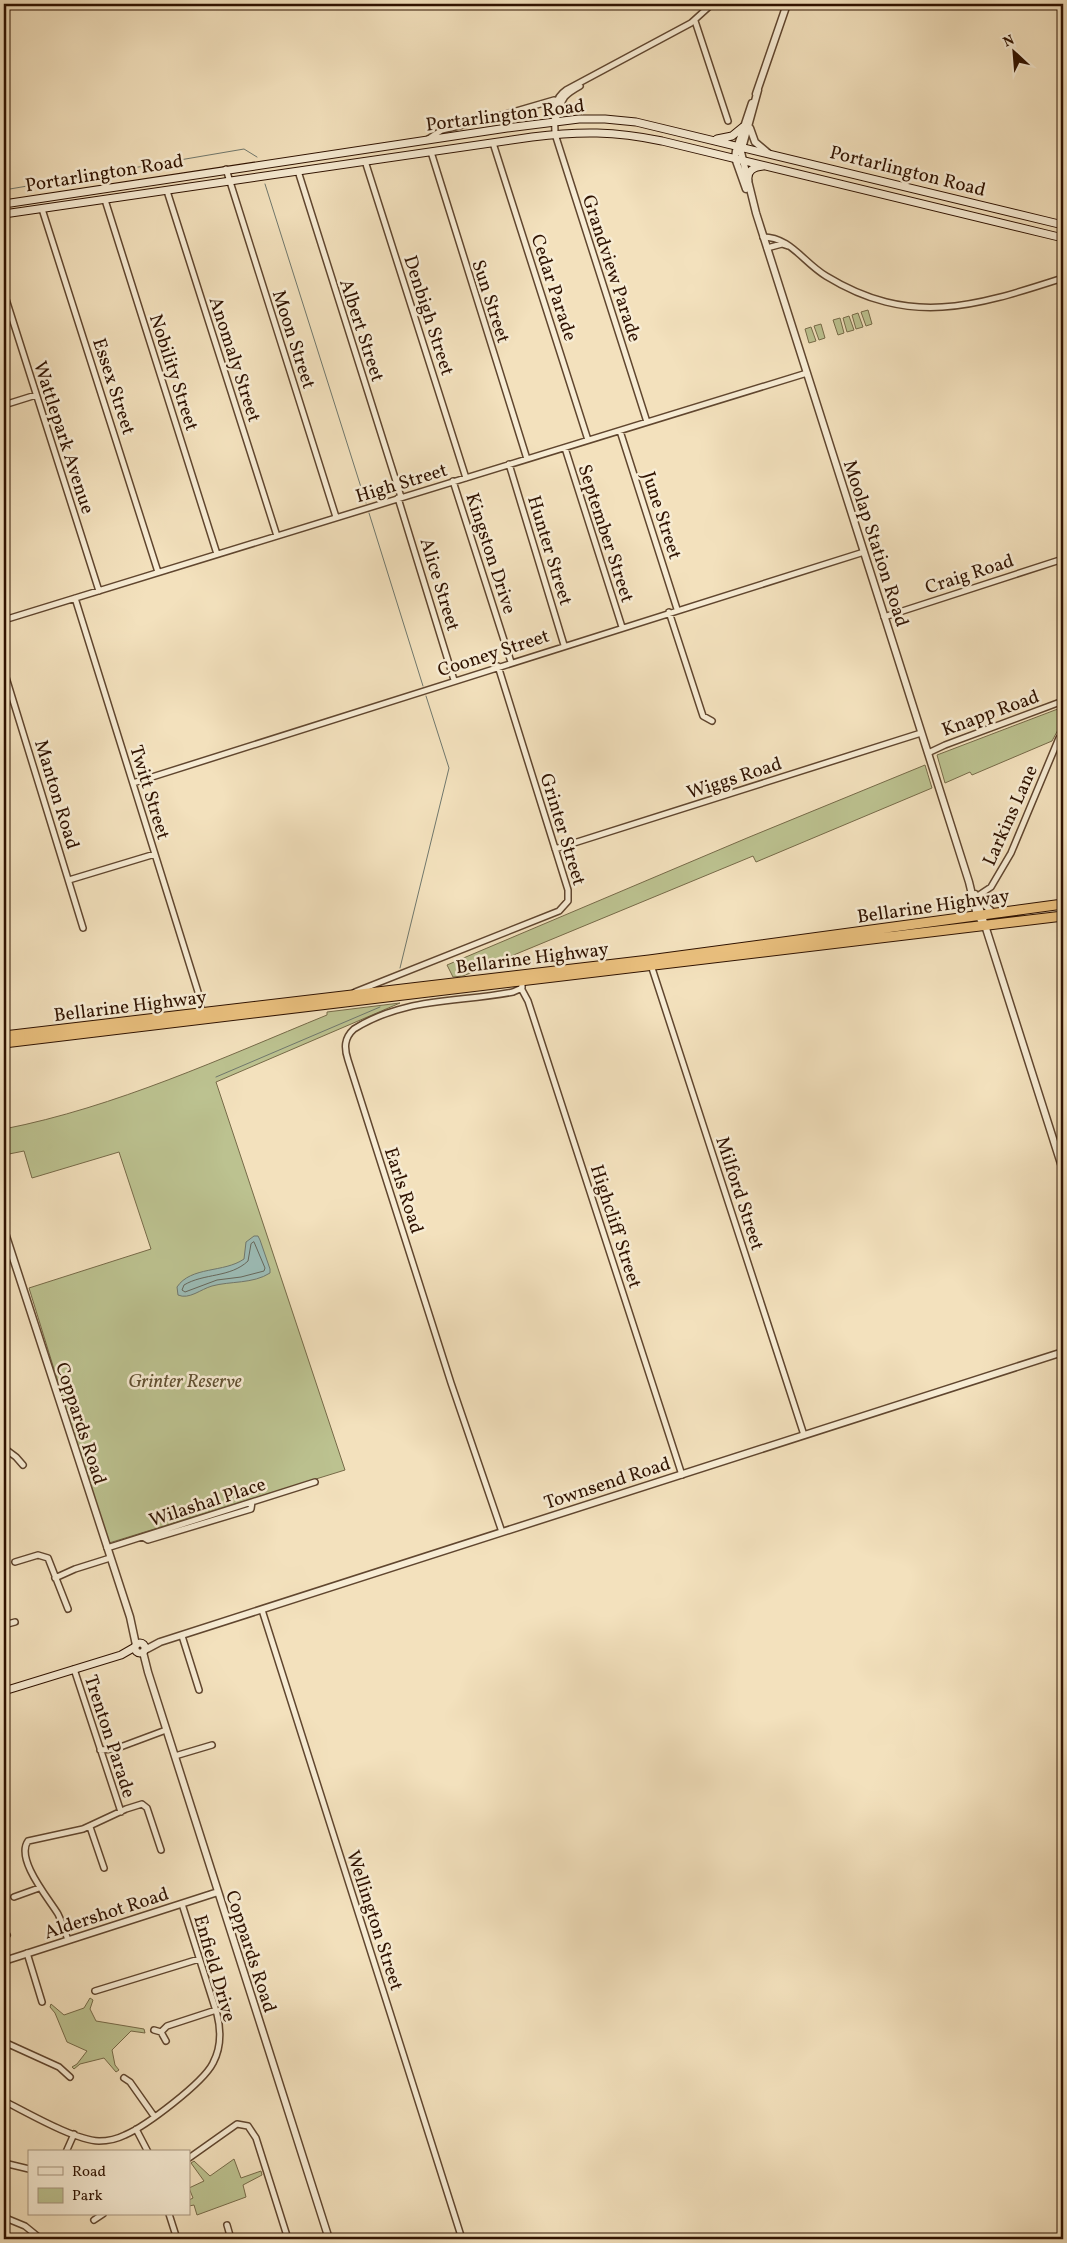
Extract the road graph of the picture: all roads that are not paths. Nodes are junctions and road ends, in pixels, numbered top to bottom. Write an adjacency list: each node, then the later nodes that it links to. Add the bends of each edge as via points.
1 (712, 4): 3 (street)
2 (787, 4): 7 (street)
3 (696, 21): 4 (street, via 604,71); 6 (street)
4 (559, 100): 5 (street, Grandview Parade); 10 (street, via 442,130)
5 (555, 121): 8 (street, Grandview Parade); 9 (main road, Portarlington Road, via 620,121); 10 (main road, Portarlington Road)
6 (728, 121)
7 (746, 126): 9 (main road, via 725,138); 12 (street); 14 (street, via 755,142)
8 (555, 134): 11 (main road, Portarlington Road); 15 (main road, Portarlington Road, via 599,132 634,135); 38 (street, Grandview Parade)
9 (709, 139): 12 (main road, Portarlington Road)
10 (428, 140): 18 (main road, Portarlington Road)
11 (493, 143): 13 (main road, Portarlington Road); 40 (street, Cedar Parade)
12 (740, 146): 14 (main road, Portarlington Road); 15 (street)
13 (430, 152): 16 (main road, Portarlington Road); 42 (street, Sun Street)
14 (768, 153): 28 (main road, Portarlington Road)
15 (738, 159): 17 (main road, Portarlington Road); 20 (street, Moolap Station Road); 26 (street, Moolap Station Road)
16 (365, 161): 19 (main road, Portarlington Road); 44 (street, Denbigh Street)
17 (766, 166): 20 (main road, via 752,170); 30 (main road, Portarlington Road)
18 (226, 170): 21 (street, Moon Street); 24 (main road, Portarlington Road)
19 (298, 171): 21 (main road, Portarlington Road); 46 (street, Albert Street)
20 (748, 180): 26 (street, Moolap Station Road)
21 (229, 182): 22 (main road, Portarlington Road); 47 (street, Moon Street)
22 (166, 191): 23 (main road, Portarlington Road); 48 (street, Anomaly Street)
23 (105, 200): 25 (main road, Portarlington Road); 50 (street, Nobility Street)
24 (4, 204)
25 (42, 209): 27 (main road, Portarlington Road); 52 (street, Essex Street)
26 (756, 213): 29 (street, Moolap Station Road)
27 (4, 214)
28 (1063, 225)
29 (764, 237): 31 (street, via 782,239); 32 (street, Moolap Station Road)
30 (1063, 238)
31 (791, 247): 32 (street, via 782,244); 33 (street, via 819,271 849,288 879,300 908,306 949,308 975,304)
32 (767, 248): 35 (street, Moolap Station Road)
33 (1063, 278)
34 (4, 293): 36 (street, Wattlepark Avenue)
35 (807, 373): 38 (street, High Street); 49 (street, Moolap Station Road)
36 (36, 395): 37 (street); 53 (street, Wattlepark Avenue)
37 (4, 405)
38 (647, 422): 39 (street, High Street)
39 (620, 431): 40 (street, High Street); 55 (street, June Street)
40 (588, 440): 41 (street, High Street)
41 (565, 448): 42 (street, High Street); 59 (street, September Street)
42 (527, 459): 43 (street, High Street)
43 (509, 464): 44 (street, High Street); 60 (street, Hunter Street)
44 (466, 478): 45 (street, High Street)
45 (454, 481): 46 (street, High Street); 61 (street, Kingston Drive)
46 (400, 498): 47 (street, High Street); 64 (street, Alice Street)
47 (336, 518): 48 (street, High Street)
48 (276, 536): 50 (street, High Street)
49 (864, 552): 55 (street, Cooney Street); 57 (street, Moolap Station Road)
50 (217, 554): 52 (street, High Street)
51 (1063, 559): 57 (street, Craig Road)
52 (158, 572): 53 (street, High Street)
53 (99, 591): 54 (street, High Street)
54 (75, 598): 58 (street, High Street); 70 (street, Twitt Street)
55 (678, 609): 56 (street, Cooney Street)
56 (669, 612): 59 (street, Cooney Street); 66 (street, via 703,716)
57 (884, 617): 67 (street, Moolap Station Road)
58 (4, 620)
59 (622, 627): 60 (street, Cooney Street)
60 (564, 645): 61 (street, Cooney Street)
61 (511, 662): 62 (street, Cooney Street)
62 (498, 666): 64 (street, Cooney Street); 71 (street, Grinter Street)
63 (4, 671): 73 (street, Manton Road)
64 (454, 680): 70 (street, Cooney Street)
65 (1063, 701): 69 (street, Knapp Road)
66 (712, 721)
67 (922, 733): 69 (street, Moolap Station Road); 71 (street, Wiggs Road)
68 (1059, 738): 74 (street, Larkins Lane, via 1011,853 992,887)
69 (928, 753): 74 (street, Moolap Station Road)
70 (133, 783): 72 (street, Twitt Street)
71 (556, 849): 83 (street, Grinter Street, via 569,894 564,908)
72 (155, 854): 73 (street); 88 (street, Twitt Street)
73 (69, 880): 81 (street, Manton Road)
74 (975, 897): 76 (street); 77 (street, Moolap Station Road); 79 (street, via 969,911)
75 (1063, 904): 76 (highway, Bellarine Highway)
76 (994, 914): 77 (highway, Bellarine Highway)
77 (980, 916): 79 (highway, Bellarine Highway); 80 (street, Moolap Station Road)
78 (1063, 916): 80 (highway, Bellarine Highway)
79 (955, 919): 82 (highway, Bellarine Highway)
80 (984, 926): 82 (highway, Bellarine Highway); 91 (street, Moolap Station Road)
81 (83, 928)
82 (650, 963): 84 (highway, Bellarine Highway); 94 (street, Milford Street)
83 (392, 978): 85 (street, Grinter Street); 86 (street, Grinter Street)
84 (522, 981): 85 (highway, Bellarine Highway); 87 (highway, Bellarine Highway); 97 (street, Highcliff Street); 99 (street, Earls Road, via 508,993 425,1002 405,1008 354,1029 345,1045 445,1364)
85 (380, 991): 86 (highway, Bellarine Highway); 87 (highway)
86 (347, 995): 88 (highway, Bellarine Highway)
87 (368, 1000): 88 (highway, Bellarine Highway)
88 (205, 1014): 89 (highway, Bellarine Highway); 90 (highway, Bellarine Highway)
89 (4, 1036)
90 (4, 1043)
91 (1063, 1170)
92 (4, 1230): 100 (street, Coppards Road)
93 (1063, 1352): 94 (street, Townsend Road)
94 (804, 1435): 97 (street, Townsend Road)
95 (4, 1448): 96 (street)
96 (23, 1465)
97 (682, 1475): 99 (street, Townsend Road)
98 (315, 1482): 100 (street, Wilashal Place)
99 (502, 1532): 105 (street, Townsend Road)
100 (107, 1548): 101 (street, Coppards Road)
101 (110, 1558): 103 (street); 109 (street, Coppards Road)
102 (15, 1562): 103 (street, via 45,1556)
103 (55, 1578): 104 (street)
104 (68, 1609)
105 (262, 1610): 108 (street, Townsend Road); 157 (street, Wellington Street)
106 (15, 1622): 107 (street)
107 (4, 1625)
108 (182, 1636): 109 (street, Townsend Road); 111 (street)
109 (140, 1649): 110 (main road, Townsend Road); 113 (street, Coppards Road)
110 (74, 1669): 112 (main road, Townsend Road); 115 (street, Trenton Parade)
111 (199, 1690)
112 (4, 1691)
113 (166, 1730): 115 (street, via 115,1749); 116 (street, Coppards Road)
114 (212, 1745): 116 (street)
115 (100, 1750): 117 (street, Trenton Parade)
116 (174, 1756): 122 (street, Coppards Road)
117 (120, 1812): 118 (street); 119 (street, via 145,1805)
118 (90, 1827): 120 (street); 121 (street, via 28,1841 26,1856)
119 (161, 1850)
120 (104, 1868)
121 (40, 1888): 123 (street); 125 (street, via 58,1915)
122 (218, 1892): 124 (street, Aldershot Road); 156 (street, Coppards Road)
123 (14, 1897)
124 (182, 1904): 125 (street, Aldershot Road); 127 (street, Enfield Drive)
125 (68, 1940): 126 (street, Aldershot Road)
126 (27, 1953): 128 (street, Aldershot Road); 130 (street)
127 (199, 1959): 129 (street); 131 (street, Enfield Drive)
128 (4, 1961)
129 (95, 1991)
130 (42, 2002)
131 (216, 2010): 133 (street, via 167,2026); 139 (street, Enfield Drive, via 220,2031 219,2048 213,2064 199,2083)
132 (154, 2030): 133 (street)
133 (161, 2032): 134 (street)
134 (166, 2041)
135 (4, 2042): 136 (street, via 59,2067)
136 (70, 2077)
137 (124, 2078): 139 (street)
138 (4, 2101): 141 (street, Enfield Drive)
139 (154, 2116): 140 (street, Enfield Drive)
140 (136, 2129): 141 (street, Enfield Drive, via 122,2137 101,2141); 143 (street)
141 (74, 2134): 142 (street)
142 (67, 2150)
143 (147, 2150)
144 (190, 2157): 155 (street, via 232,2127 248,2126 256,2138)
145 (4, 2163): 146 (street)
146 (28, 2169)
147 (100, 2216): 150 (street)
148 (170, 2216): 153 (street)
149 (8, 2219): 152 (street, via 25,2226)
150 (94, 2220)
151 (227, 2225): 154 (street)
152 (41, 2239)
153 (177, 2239)
154 (231, 2239)
155 (288, 2239)
156 (329, 2239)
157 (462, 2239)

